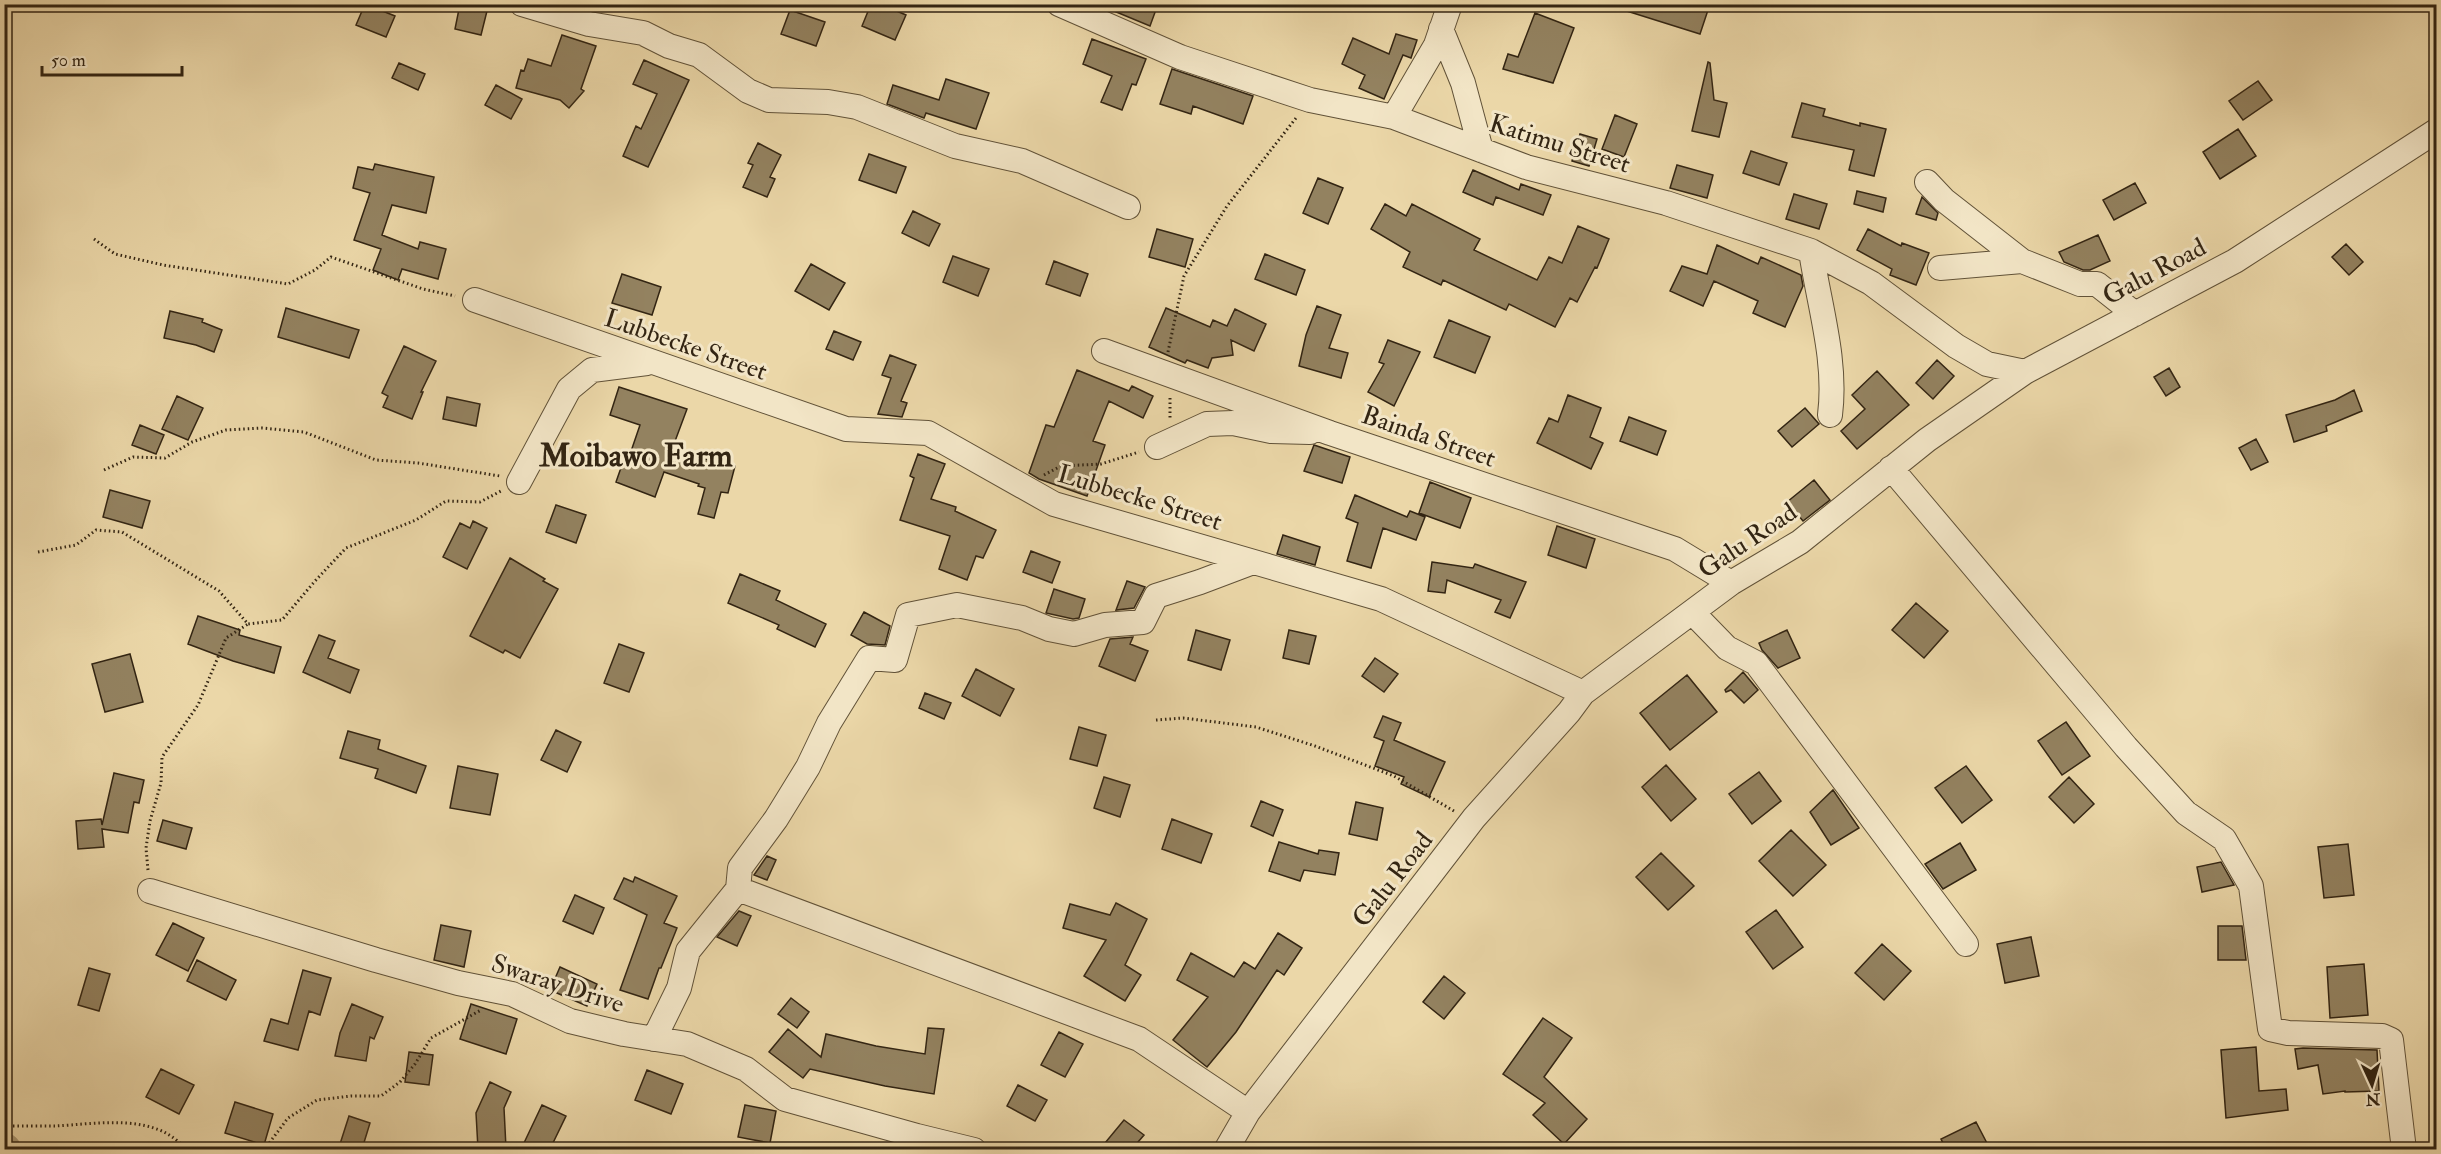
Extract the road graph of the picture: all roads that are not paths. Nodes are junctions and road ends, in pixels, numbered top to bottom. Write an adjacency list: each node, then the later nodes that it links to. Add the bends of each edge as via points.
1 (522, 4): 9 (street, via 589,24 643,33 699,55 748,91 769,100 857,107 955,146 1022,161)
2 (1059, 4): 5 (street, Katimu Street, via 1180,57 1310,100)
3 (1450, 4): 4 (street)
4 (1441, 30): 5 (street); 7 (street, via 1463,83)
5 (1394, 117): 7 (street, Katimu Street)
6 (2436, 131): 14 (street, Galu Road, via 2235,261)
7 (1481, 150): 10 (street, Katimu Street, via 1666,203)
8 (1927, 182): 11 (street)
9 (1128, 207)
10 (1811, 251): 17 (street, Katimu Street, via 1871,283 1987,364); 18 (street, via 1827,327)
11 (2022, 261): 12 (street); 14 (street, via 2080,284 2097,284)
12 (1940, 268)
13 (475, 300): 16 (street, Lubbecke Street)
14 (2135, 314): 17 (street, Galu Road)
15 (1104, 351): 19 (street, Bainda Street)
16 (652, 362): 22 (street, via 592,370 569,389); 23 (street, Lubbecke Street, via 846,429 928,433 1054,504)
17 (2025, 372): 21 (street, Galu Road)
18 (1830, 416)
19 (1330, 433): 20 (street, via 1207,424); 24 (street, Bainda Street, via 1675,549)
20 (1156, 447)
21 (1891, 468): 24 (street, Galu Road, via 1800,542); 34 (street, via 2126,747 2186,813 2224,839 2251,886 2270,1029 2289,1034 2382,1036 2391,1040)
22 (519, 482)
23 (1253, 562): 26 (street, Lubbecke Street, via 1381,599); 27 (street, via 1156,596 1143,622 1074,634 1022,618 957,605 908,615 895,660 869,658 797,785 740,868)
24 (1731, 583): 25 (street, Galu Road)
25 (1692, 612): 26 (street, Galu Road); 29 (street, via 1727,648 1756,663)
26 (1584, 693): 31 (street, Galu Road, via 1474,818)
27 (738, 889): 30 (street, via 688,951 679,988); 31 (street, via 1139,1039)
28 (150, 891): 30 (street, Swaray Drive, via 376,960 512,994 570,1020)
29 (1966, 944)
30 (654, 1039): 32 (street, Swaray Drive, via 687,1044 746,1069 785,1100)
31 (1248, 1112): 33 (street, Galu Road)
32 (974, 1149)
33 (1226, 1149)
34 (2404, 1149)

